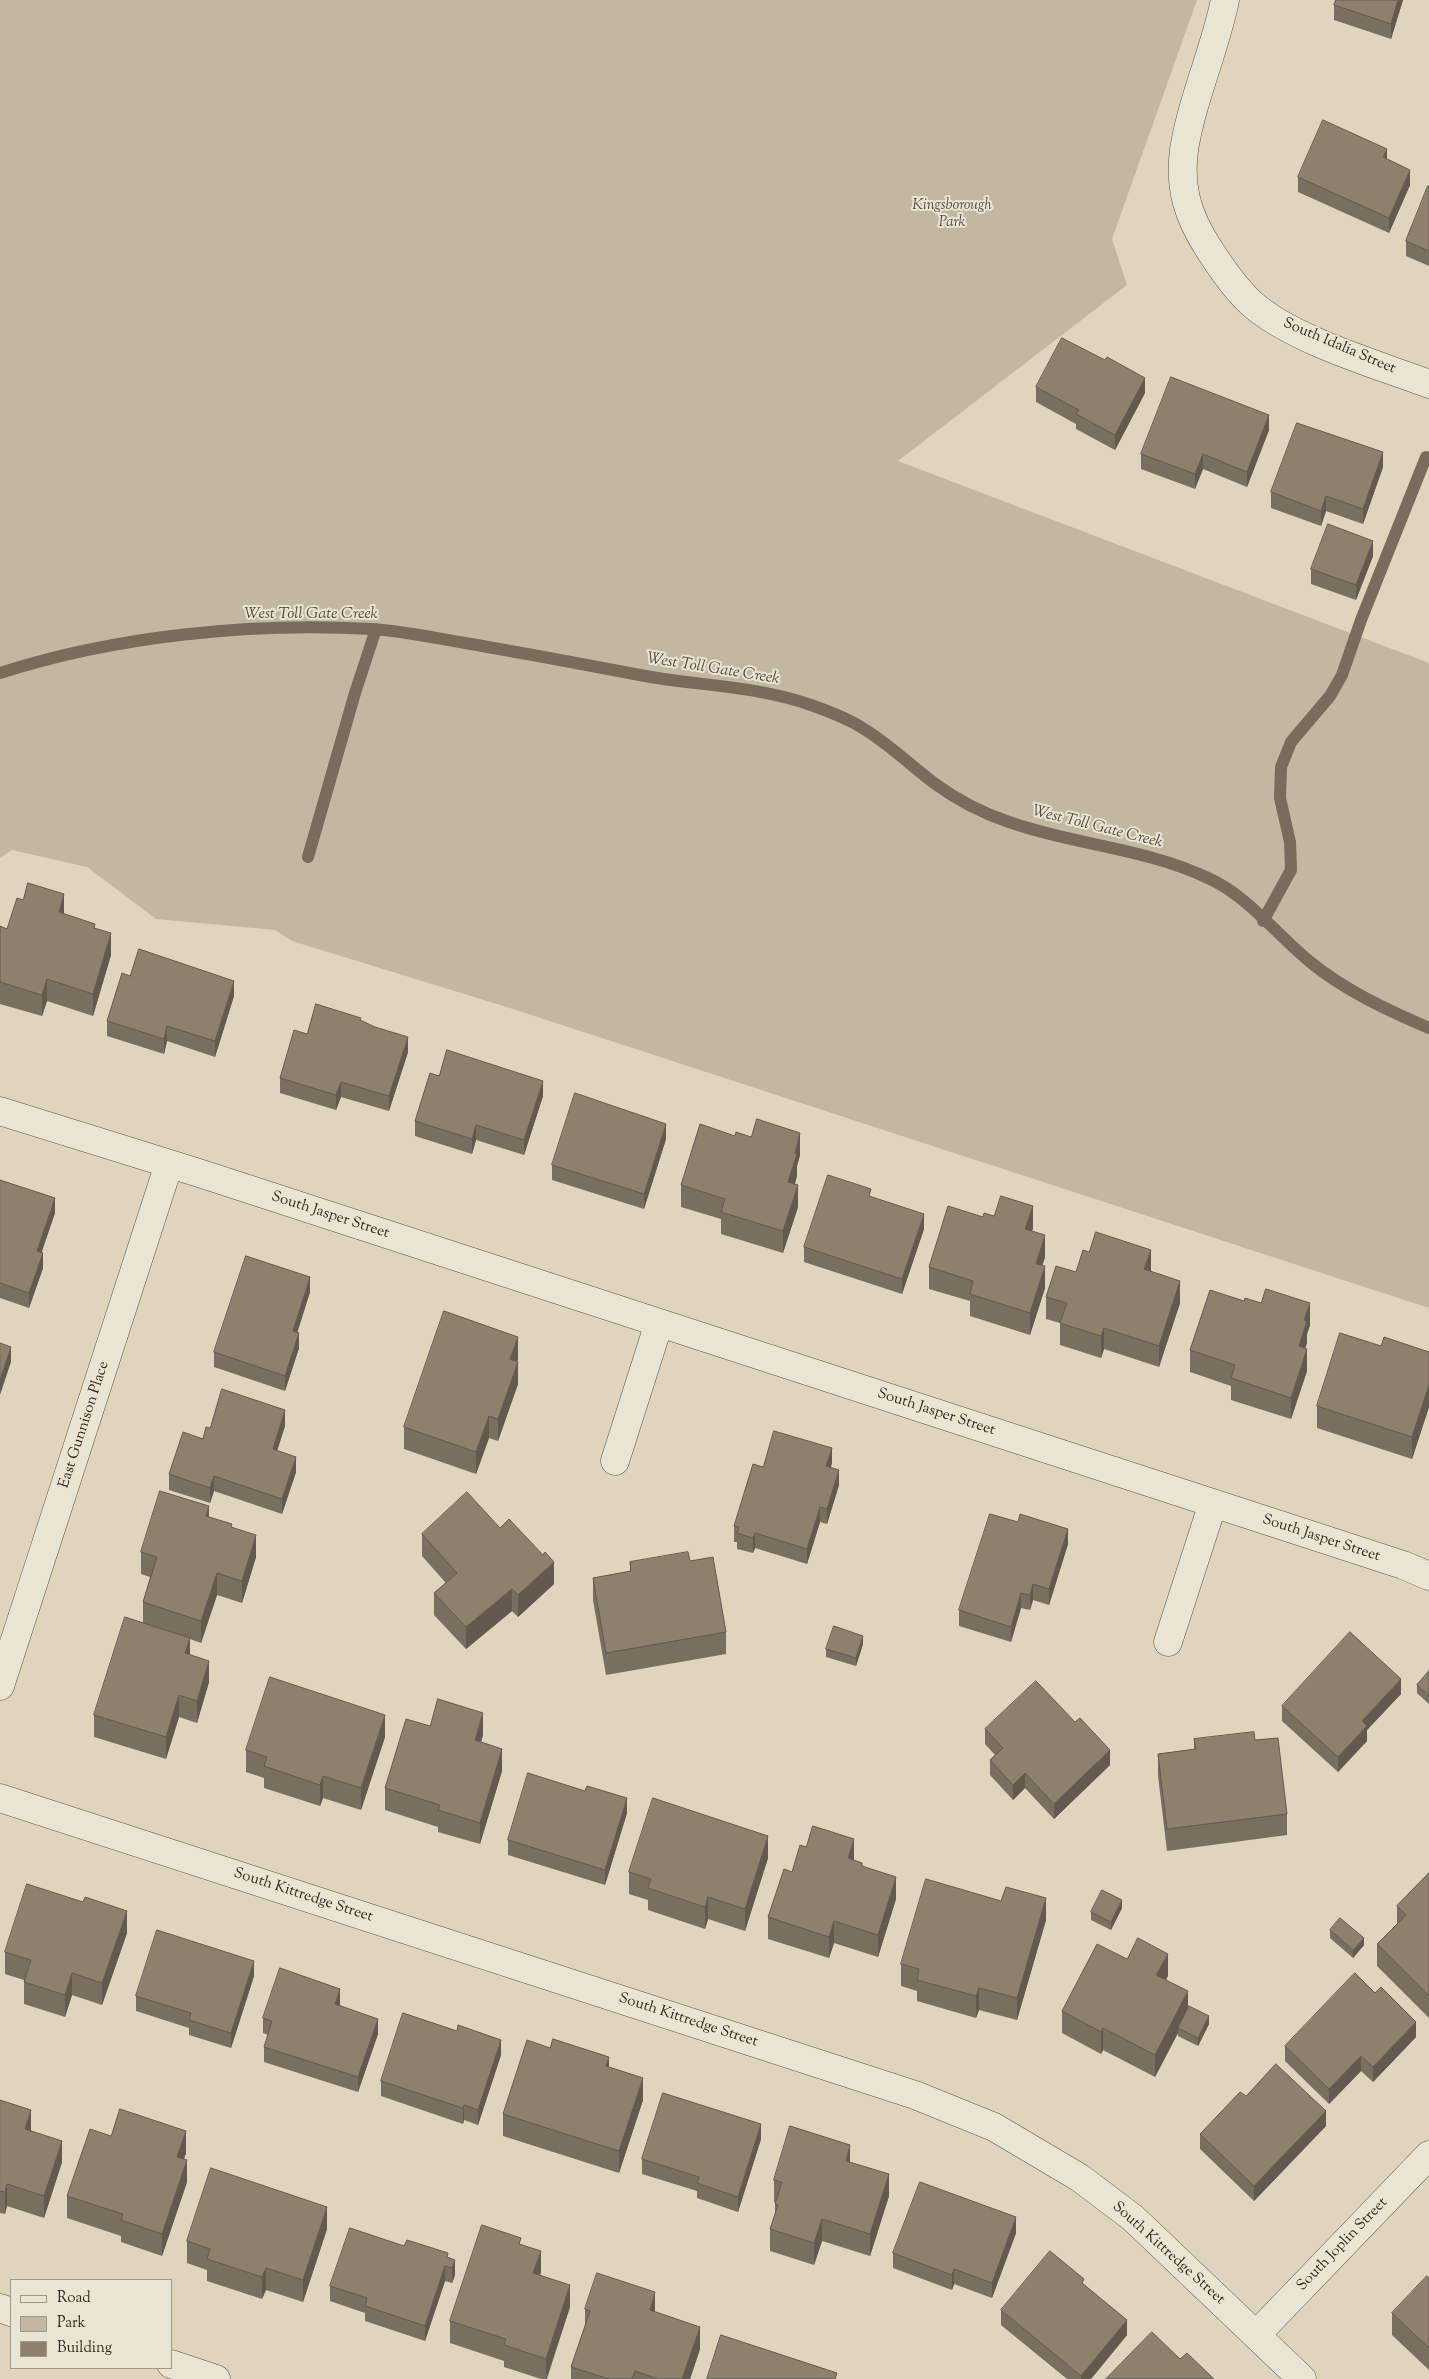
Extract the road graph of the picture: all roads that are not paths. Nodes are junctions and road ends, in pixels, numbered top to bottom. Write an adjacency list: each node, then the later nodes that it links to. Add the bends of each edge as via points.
1 (1225, 0): 2 (street, South Idalia Street, via 1184,150 1184,194 1194,226 1225,273 1251,303 1266,314 1310,339)
2 (1429, 384)
3 (0, 1111): 4 (street, South Jasper Street)
4 (169, 1164): 5 (street, South Jasper Street); 10 (street, East Gunnison Place)
5 (659, 1323): 6 (street); 7 (street, South Jasper Street)
6 (615, 1461)
7 (1213, 1503): 8 (street, South Jasper Street); 9 (street)
8 (1429, 1576)
9 (1168, 1642)
10 (0, 1686)
11 (0, 1798): 13 (street, South Kittredge Street, via 915,2095 994,2127 1080,2178 1134,2218)
12 (1429, 2155): 13 (street, South Joplin Street)
13 (1256, 2335): 16 (street, South Kittredge Street)
14 (172, 2364): 15 (street)
15 (216, 2379)
16 (1302, 2379)

